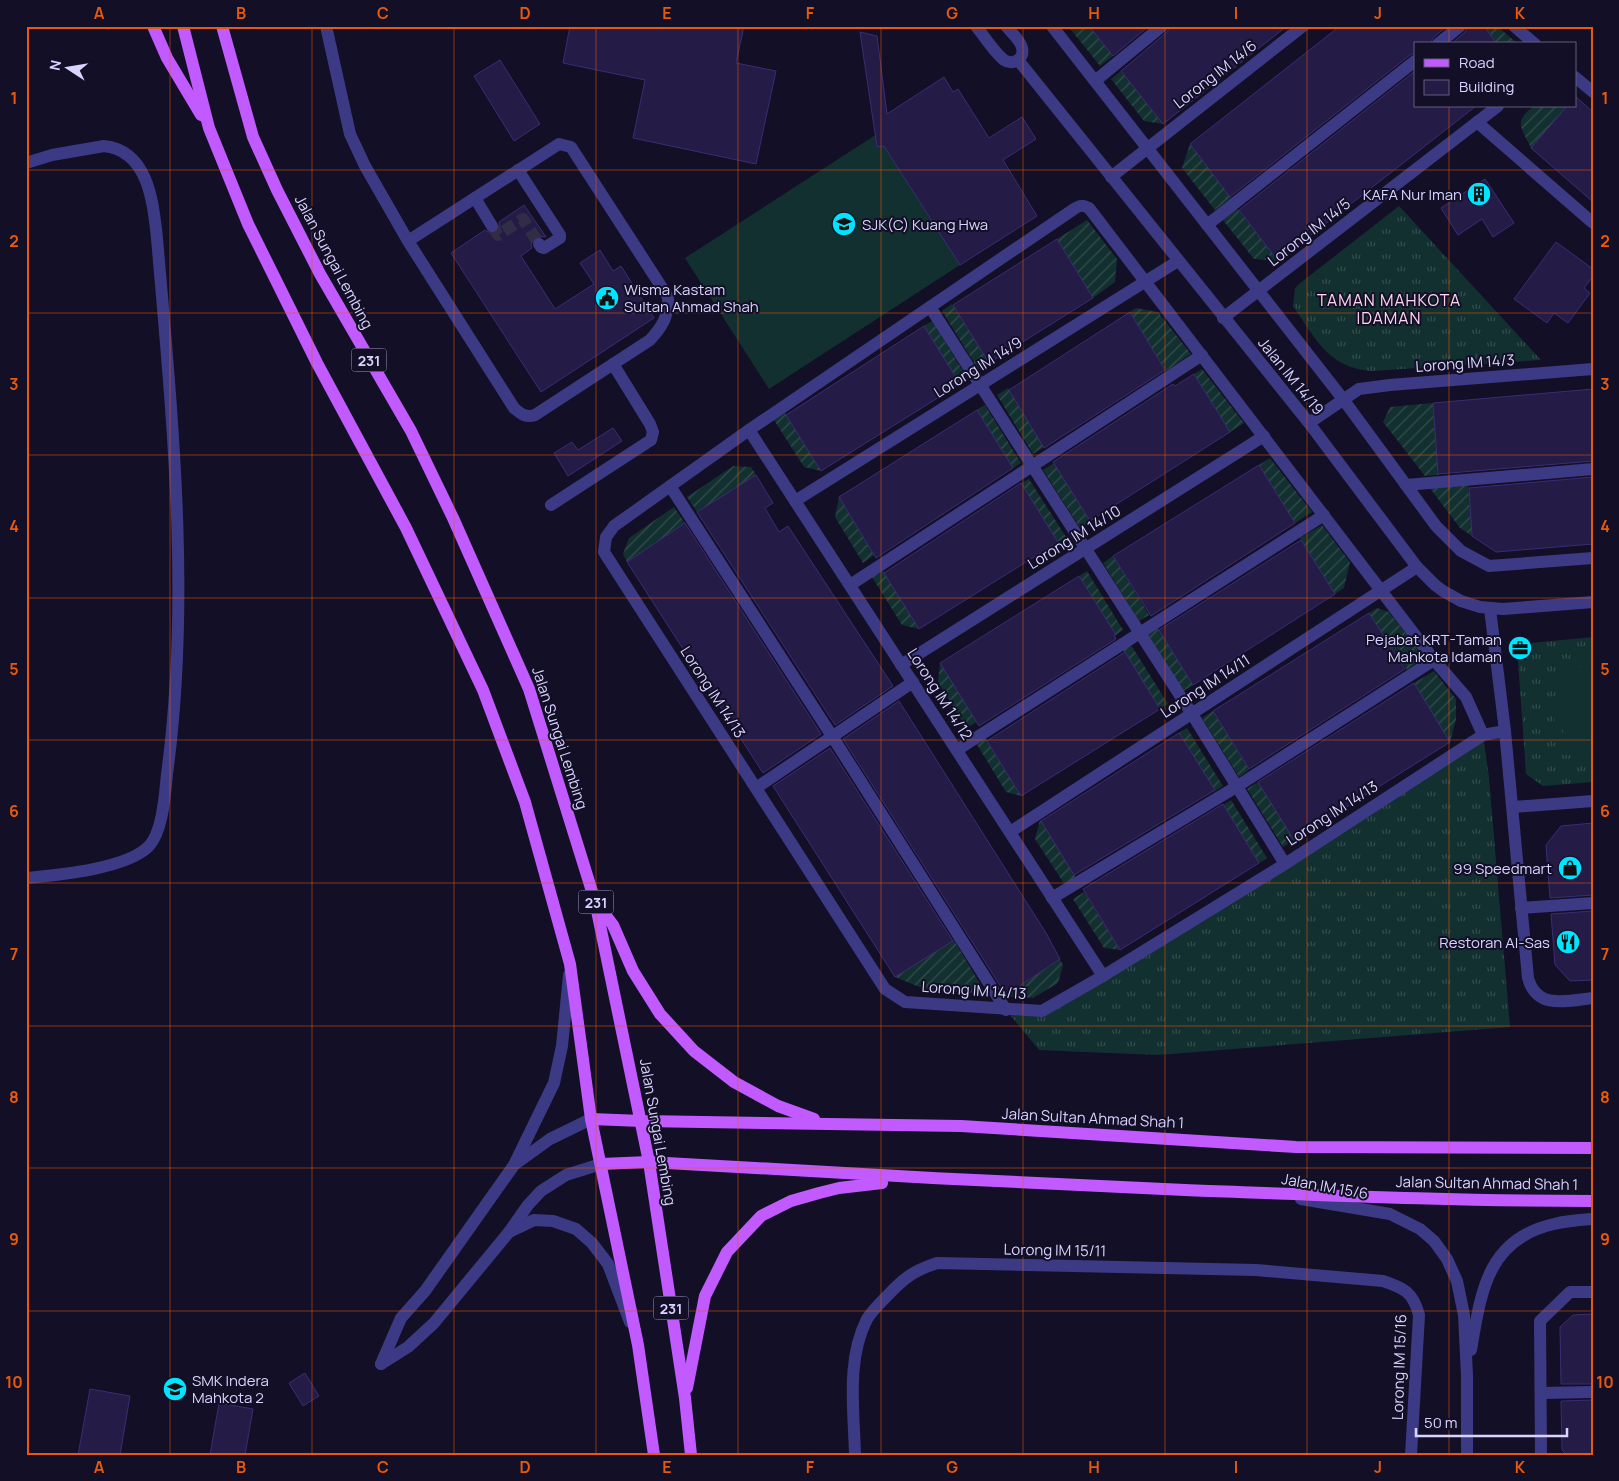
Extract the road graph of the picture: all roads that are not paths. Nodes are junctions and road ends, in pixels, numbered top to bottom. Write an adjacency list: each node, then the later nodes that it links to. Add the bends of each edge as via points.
1 (153, 26): 21 (main road, via 167,58)
2 (183, 26): 21 (main road, 231)
3 (222, 26): 76 (main road, Jalan Sungai Lembing / 231, via 254,137 277,190 320,274 411,431 529,689)
4 (326, 26): 30 (street, via 350,134)
5 (976, 26): 14 (street, via 1004,60)
6 (1006, 26): 14 (street, via 1022,47)
7 (1052, 26): 17 (street)
8 (1162, 26): 17 (street)
9 (1303, 26): 22 (street, Lorong IM 14/6)
10 (1460, 26): 12 (street)
11 (1514, 26): 13 (street)
12 (1440, 42)
13 (1533, 42)
14 (1018, 60): 25 (street, Jalan IM 14/19)
15 (1414, 62): 28 (street)
16 (1576, 78): 18 (street)
17 (1095, 81): 22 (street)
18 (1593, 92)
19 (1495, 108): 20 (street, Lorong IM 14/5)
20 (1477, 122): 27 (street); 34 (street, Lorong IM 14/5)
21 (209, 128): 79 (main road, 231, via 248,224 317,363 406,528 483,690 525,802)
22 (1147, 148): 25 (street, Lorong IM 14/6); 28 (street)
23 (26, 163): 74 (street, via 104,146 120,151 143,171 153,204 166,335 175,454 178,611 174,724 155,837 148,847 118,862 77,873)
24 (518, 170): 26 (street); 31 (street, via 560,235 544,248); 38 (street, via 559,144 571,147 668,296 662,328 650,340)
25 (1111, 177): 32 (street, Jalan IM 14/19)
26 (474, 198): 29 (street); 30 (street)
27 (1593, 223)
28 (1207, 225): 34 (street)
29 (492, 226)
30 (408, 241): 38 (street, via 520,413 528,417 535,415)
31 (539, 244)
32 (1178, 261): 33 (street, Lorong IM 14/9); 36 (street, Jalan IM 14/19)
33 (1145, 282): 35 (street, via 1089,208 1079,206); 37 (street); 40 (street, Lorong IM 14/9)
34 (1259, 291): 36 (street, Lorong IM 14/5); 41 (street)
35 (930, 307): 40 (street); 43 (street)
36 (1223, 318): 42 (street, Jalan IM 14/19)
37 (1202, 355): 44 (street); 45 (street)
38 (613, 364): 50 (street, via 650,424 651,440)
39 (1593, 369): 41 (street, Lorong IM 14/3, via 1376,386 1359,390)
40 (980, 385): 45 (street); 49 (street, Lorong IM 14/9)
41 (1343, 399): 42 (street, Lorong IM 14/3); 47 (street)
42 (1308, 424): 54 (street, Jalan IM 14/19)
43 (749, 430): 48 (street); 49 (street, Lorong IM 14/12)
44 (1264, 436): 51 (street); 52 (street, Lorong IM 14/10)
45 (1032, 466): 52 (street); 55 (street)
46 (1593, 468): 47 (street)
47 (1406, 485): 53 (street, via 1436,526 1461,551 1489,566)
48 (670, 486): 66 (street); 68 (street, Lorong IM 14/13, via 614,526 606,537 604,552)
49 (795, 501): 55 (street, Lorong IM 14/12)
50 (551, 505)
51 (1324, 515): 56 (street); 59 (street)
52 (1085, 548): 59 (street); 61 (street, Lorong IM 14/10)
53 (1593, 558)
54 (1417, 567): 56 (street, Lorong IM 14/11); 58 (street, Jalan IM 14/19, via 1443,591 1461,601)
55 (850, 585): 61 (street, Lorong IM 14/12)
56 (1382, 590): 60 (street); 63 (street, Lorong IM 14/11)
57 (1593, 602): 58 (street, Jalan IM 14/19)
58 (1490, 609): 64 (street)
59 (1140, 633): 63 (street); 67 (street)
60 (1434, 660): 65 (street, via 1466,698); 69 (street)
61 (901, 665): 62 (street, Lorong IM 14/12)
62 (912, 682): 66 (street); 67 (street, Lorong IM 14/12)
63 (1192, 714): 69 (street); 72 (street, Lorong IM 14/11)
64 (1505, 731): 65 (street, Lorong IM 14/13); 71 (street)
65 (1482, 735): 73 (street, Lorong IM 14/13)
66 (832, 736): 68 (street); 82 (street)
67 (956, 750): 72 (street, Lorong IM 14/12)
68 (756, 788): 82 (street, Lorong IM 14/13, via 885,989 905,1002)
69 (1236, 788): 73 (street); 75 (street)
70 (1593, 801): 71 (street)
71 (1512, 807): 78 (street)
72 (1010, 832): 75 (street, Lorong IM 14/12)
73 (1285, 864): 80 (street, Lorong IM 14/13)
74 (26, 878)
75 (1052, 898): 80 (street, Lorong IM 14/12)
76 (595, 901): 84 (main road, Jalan Sungai Lembing / 231); 85 (main road, via 613,925 633,971 660,1014 694,1051 748,1090 778,1106)
77 (1593, 903): 78 (street)
78 (1521, 908): 81 (street, via 1530,988 1546,1000 1557,1002)
79 (570, 964): 83 (main road, 231); 89 (street, via 562,1046 554,1083)
80 (1104, 976): 82 (street, Lorong IM 14/13, via 1042,1011)
81 (1593, 998)
82 (1006, 1010)
83 (591, 1119): 84 (main road, Jalan Sultan Ahmad Shah 1); 88 (main road, 231); 89 (street, via 550,1139)
84 (642, 1121): 85 (main road, Jalan Sultan Ahmad Shah 1); 87 (main road, Jalan Sungai Lembing / 231)
85 (825, 1123): 86 (main road, Jalan Sultan Ahmad Shah 1, via 961,1126 1296,1147)
86 (1593, 1148)
87 (649, 1162): 88 (main road, Jalan Sultan Ahmad Shah 1); 90 (main road, Jalan Sultan Ahmad Shah 1); 101 (main road, Jalan Sungai Lembing / 231)
88 (601, 1164): 94 (street, via 566,1175 540,1191); 97 (main road, 231)
89 (514, 1165): 94 (street, via 425,1291 401,1318 381,1364 408,1347 434,1323)
90 (940, 1180): 91 (main road, Jalan Sultan Ahmad Shah 1); 101 (main road, via 839,1188 791,1201 761,1216 727,1252 705,1296)
91 (1271, 1193): 92 (main road, Jalan Sultan Ahmad Shah 1); 98 (street, Jalan IM 15/6, via 1390,1214 1420,1229 1434,1241 1457,1281 1464,1315)
92 (1593, 1201)
93 (1593, 1219): 98 (street, Jalan IM 15/6, via 1554,1224 1533,1231 1501,1254 1482,1293)
94 (509, 1232): 97 (street, via 534,1220 553,1222 576,1230 592,1243 608,1264)
95 (1401, 1287): 104 (street, Lorong IM 15/11, via 1383,1281 1256,1270 937,1263 917,1270 900,1282 868,1318 853,1368); 105 (street, Lorong IM 15/16, via 1415,1300 1419,1315)
96 (1593, 1292): 100 (street, via 1570,1292 1540,1321)
97 (638, 1345): 102 (main road, 231)
98 (1467, 1374): 106 (street, Jalan IM 15/6)
99 (1593, 1392): 100 (street)
100 (1541, 1393): 107 (street)
101 (685, 1398): 103 (main road, Jalan Sungai Lembing / 231)
102 (654, 1455)
103 (691, 1455)
104 (855, 1455)
105 (1411, 1455)
106 (1467, 1455)
107 (1541, 1455)

